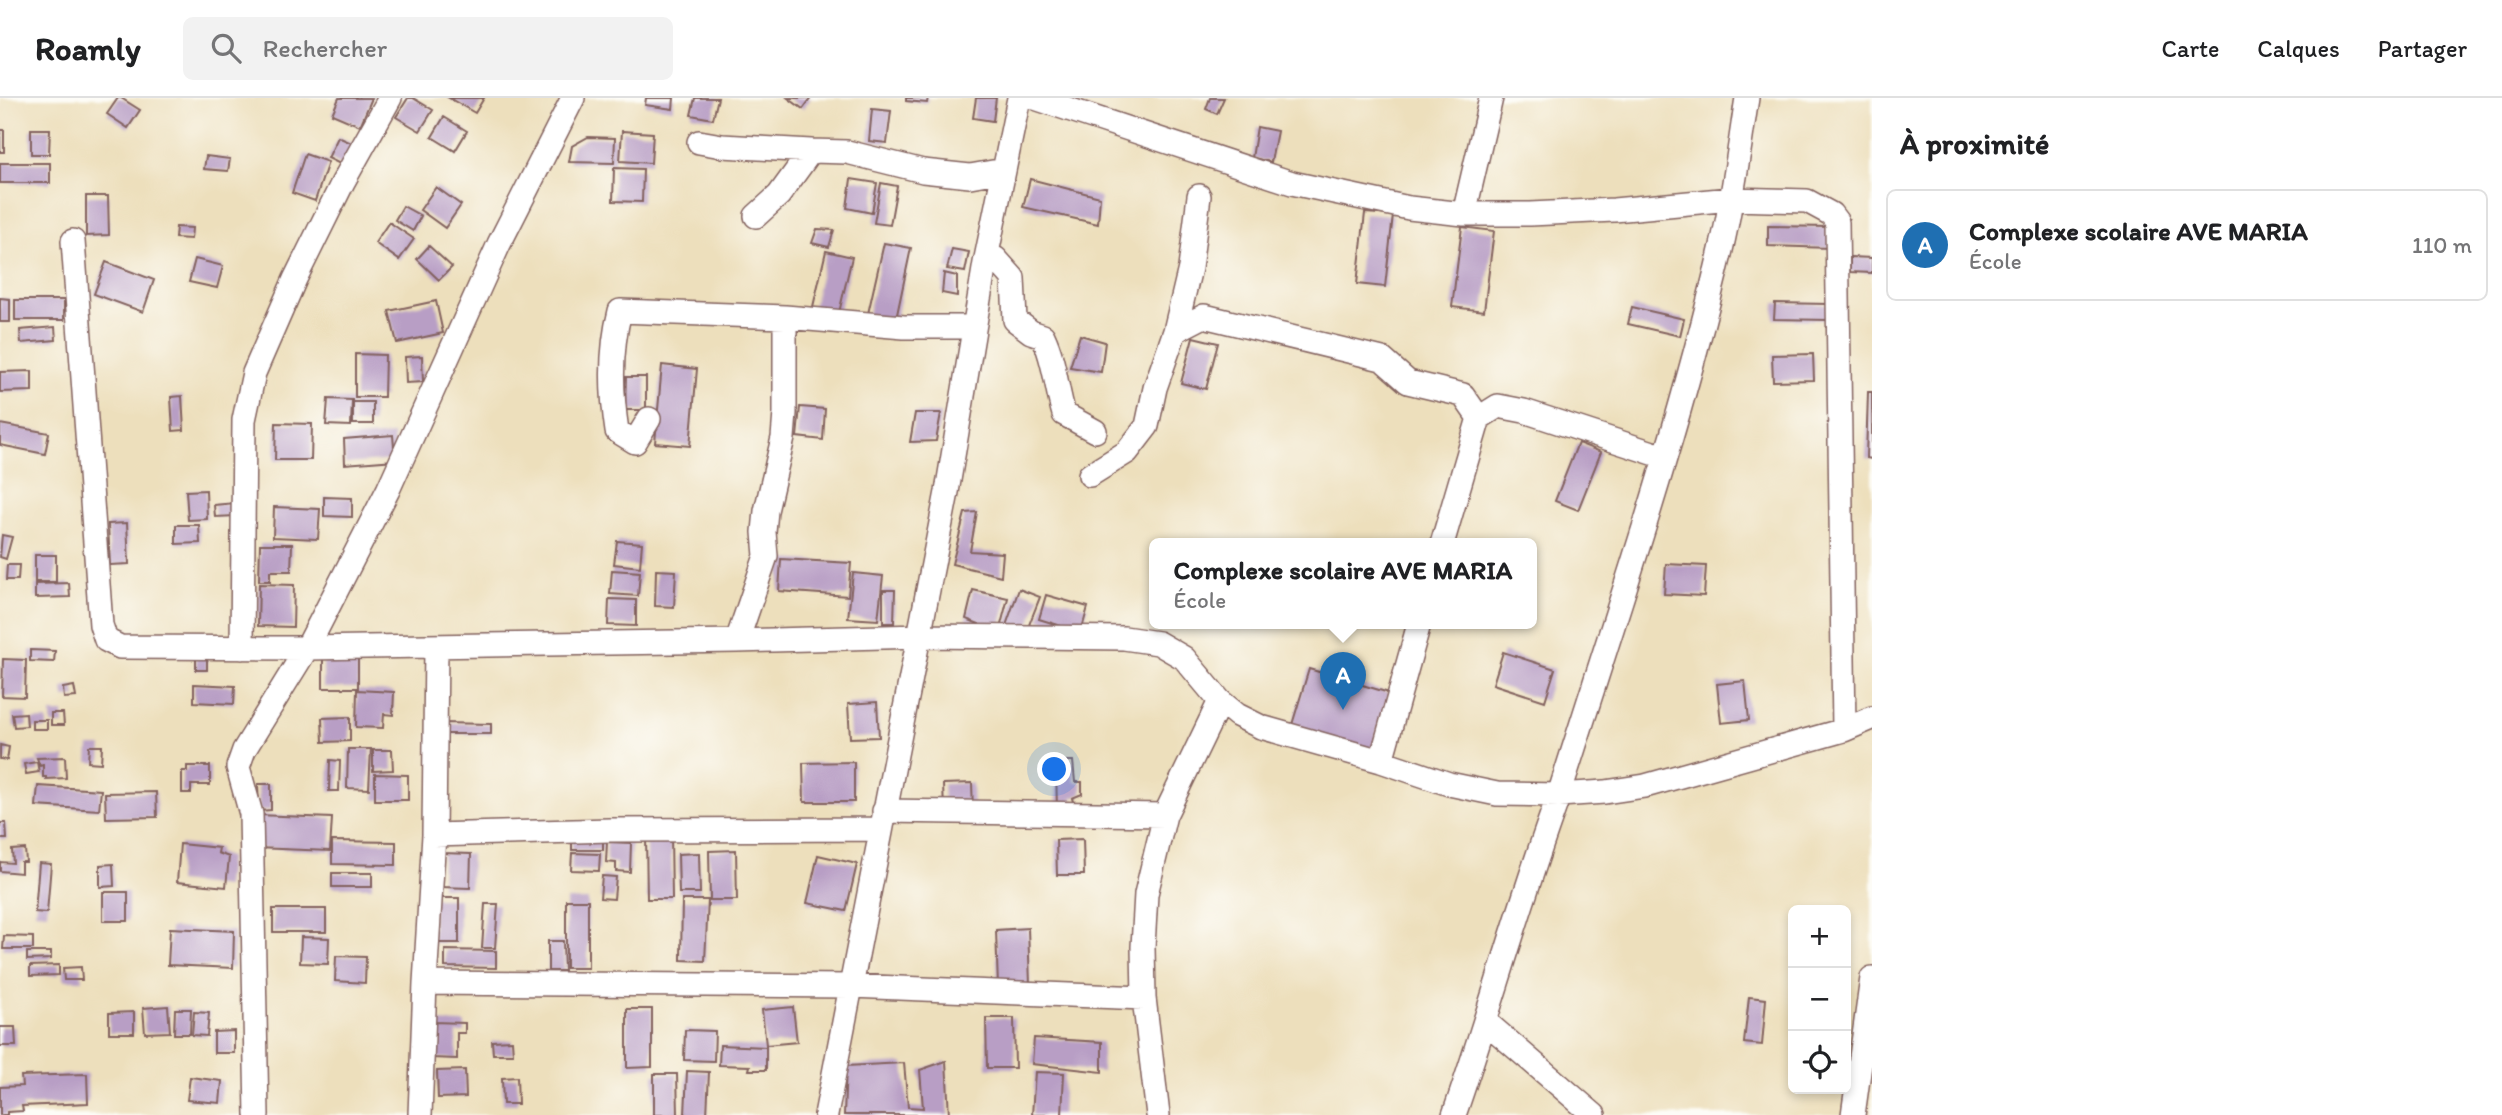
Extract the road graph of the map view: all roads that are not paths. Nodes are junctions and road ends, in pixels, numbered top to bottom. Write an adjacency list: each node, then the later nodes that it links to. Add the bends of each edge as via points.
1 (390, 98): 29 (street, via 295,279 254,373 244,420)
2 (573, 98): 30 (street, via 499,244 388,490)
3 (1019, 98): 9 (street)
4 (1035, 98): 12 (street, via 1292,183 1409,208)
5 (1491, 98): 12 (street)
6 (1747, 98): 11 (street)
7 (699, 142): 8 (street)
8 (811, 151): 9 (street, via 847,152 923,171 970,176); 13 (street, via 779,195)
9 (1004, 170): 15 (street)
10 (1199, 196): 18 (street, via 1190,268)
11 (1731, 199): 12 (street, via 1614,210); 22 (street); 33 (street, via 1807,201 1831,214 1836,222)
12 (1464, 214)
13 (756, 216)
14 (73, 241): 29 (street, via 106,640 120,647)
15 (985, 263): 17 (street); 21 (street, via 996,259 1013,278 1015,320 1043,337 1051,353 1064,414)
16 (785, 317): 17 (street, via 904,327); 20 (street, via 620,311 613,337 617,431 635,442); 27 (street, via 785,413 766,510 766,556)
17 (974, 327): 26 (street)
18 (1175, 331): 19 (street, via 1203,316 1382,359 1408,382 1463,395); 23 (street, via 1147,426 1128,452)
19 (1479, 418): 22 (street, via 1498,406 1524,411); 24 (street)
20 (649, 419)
21 (1095, 431)
22 (1665, 457): 35 (street)
23 (1090, 475)
24 (1444, 538)
25 (1418, 629): 34 (street)
26 (920, 636): 27 (street); 31 (street, via 1124,638 1158,643 1184,658); 37 (street)
27 (737, 641): 28 (street)
28 (436, 646): 30 (street); 38 (street)
29 (242, 648): 30 (street)
30 (307, 648): 44 (street, via 238,767 251,814)
31 (1220, 701): 34 (street, via 1261,727); 36 (street)
32 (1872, 719): 33 (street)
33 (1844, 730): 35 (street, via 1645,786)
34 (1381, 761): 35 (street, via 1449,784 1497,794)
35 (1559, 795): 43 (street)
36 (1165, 815): 37 (street); 42 (street, via 1146,894)
37 (882, 820): 38 (street); 41 (street)
38 (434, 835): 40 (street)
39 (1872, 978): 50 (street)
40 (425, 983): 41 (street); 45 (street)
41 (850, 986): 42 (street); 46 (street)
42 (1144, 998): 47 (street)
43 (1486, 1022): 48 (street); 49 (street)
44 (257, 1115)
45 (420, 1115)
46 (826, 1115)
47 (1158, 1115)
48 (1454, 1115)
49 (1594, 1115)
50 (1853, 1115)

